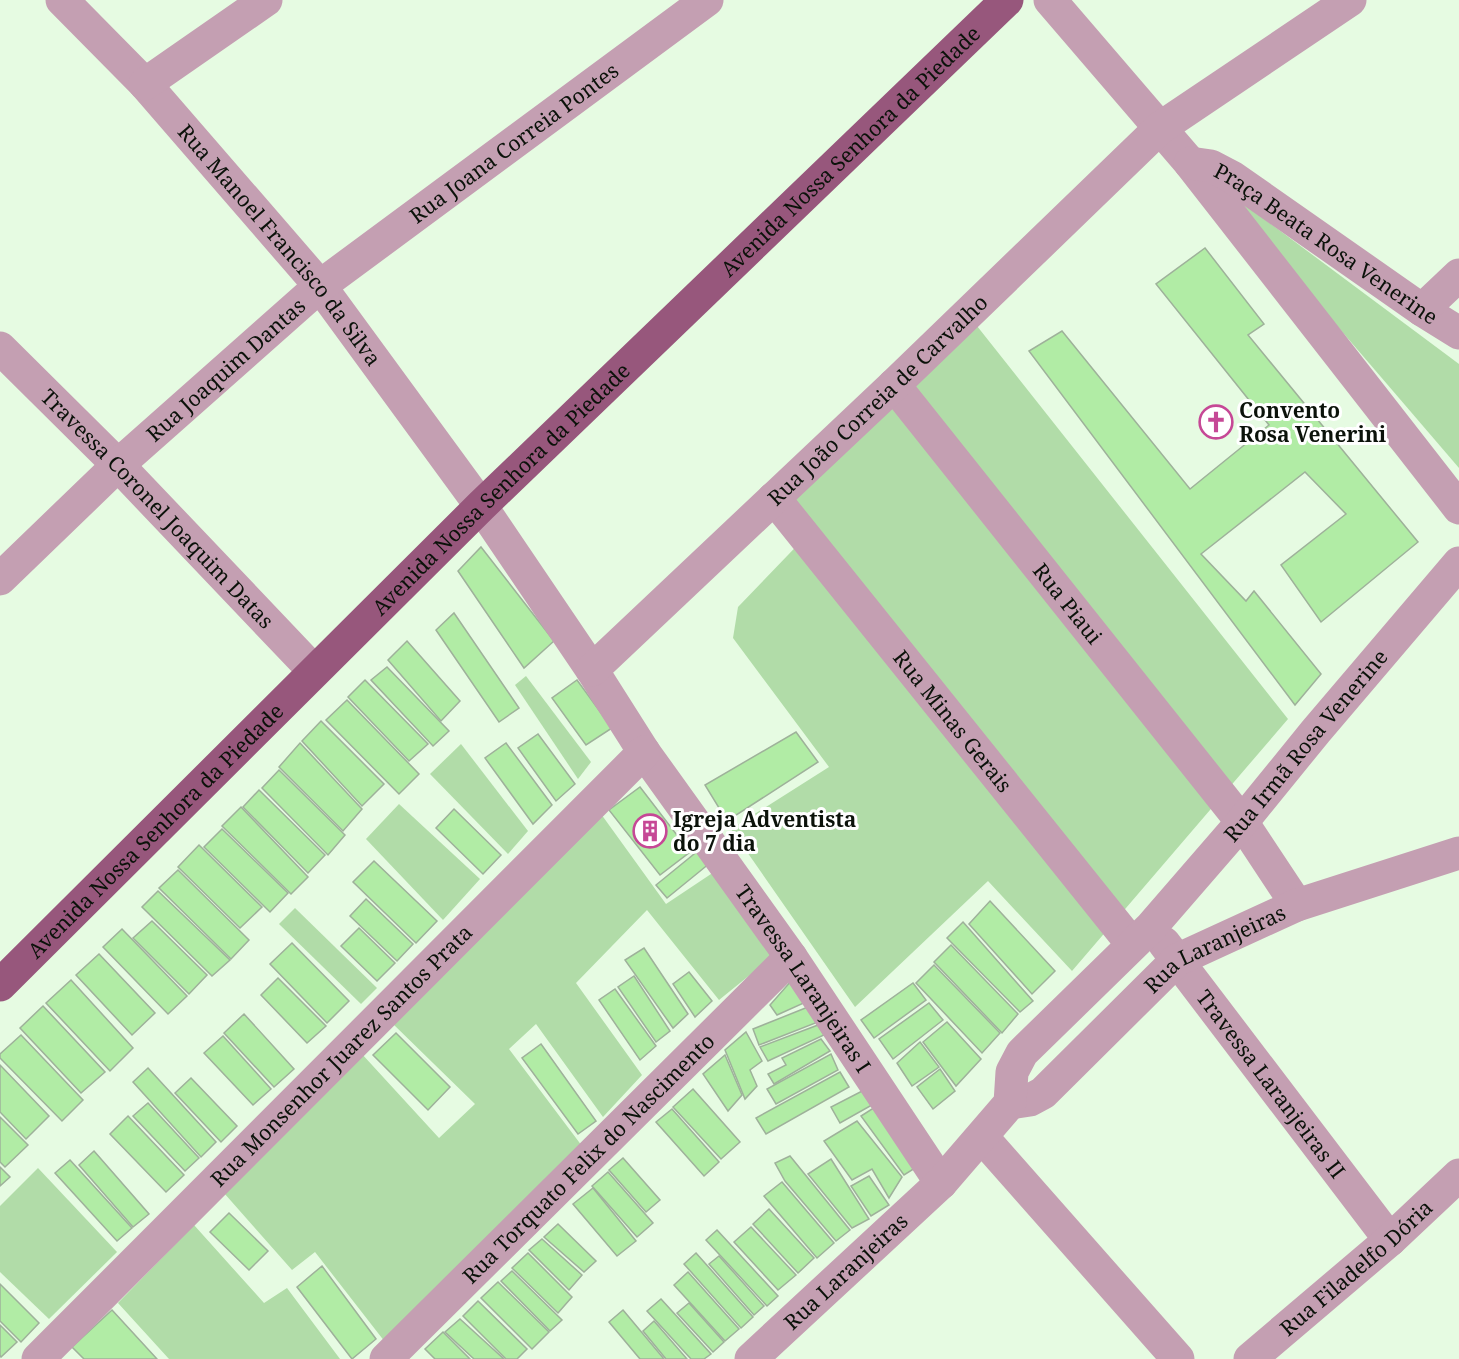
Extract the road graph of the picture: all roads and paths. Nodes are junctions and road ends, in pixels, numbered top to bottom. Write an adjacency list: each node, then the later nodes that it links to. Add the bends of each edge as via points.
1 (62, 0): 7 (street, Rua Manoel Francisco da Silva)
2 (266, 0): 7 (street)
3 (707, 0): 11 (street, Rua Joana Correia Pontes)
4 (1007, 0): 18 (main road, Avenida Nossa Senhora da Piedade)
5 (1050, 0): 8 (street, Praça Beata Rosa Venerine)
6 (1350, 0): 8 (street, Rua João Correia de Carvalho)
7 (146, 84): 11 (street, Rua Manoel Francisco da Silva)
8 (1160, 128): 9 (street, Praça Beata Rosa Venerine); 15 (street, Rua João Correia de Carvalho)
9 (1190, 163): 12 (street, Praça Beata Rosa Venerine, via 1211,166 1232,177); 19 (street, Praça Beata Rosa Venerine)
10 (1459, 275): 12 (street)
11 (320, 286): 16 (street, Rua Joaquim Dantas); 18 (street, Rua Manoel Francisco da Silva)
12 (1422, 310): 13 (street, Praça Beata Rosa Venerine)
13 (1459, 333)
14 (0, 348): 16 (street, Travessa Coronel Joaquim Datas)
15 (894, 385): 17 (street, Rua João Correia de Carvalho); 25 (street, Rua Piaui)
16 (118, 465): 21 (street, Rua Joaquim Dantas); 23 (street, Travessa Coronel Joaquim Datas)
17 (774, 498): 22 (street, Rua João Correia de Carvalho); 28 (street, Rua Minas Gerais)
18 (481, 506): 22 (street, Travessa Laranjeiras I); 23 (main road, Avenida Nossa Senhora da Piedade)
19 (1459, 508)
20 (1459, 563): 25 (street, Rua Irmã Rosa Venerine)
21 (0, 579)
22 (592, 670): 24 (street, Travessa Laranjeiras I)
23 (314, 671): 31 (main road, Avenida Nossa Senhora da Piedade)
24 (644, 752): 29 (street, Travessa Laranjeiras I); 37 (street, Rua Monsenhor Juarez Santos Prata)
25 (1242, 822): 27 (street, Rua Piaui); 28 (street, Rua Irmã Rosa Venerine)
26 (1459, 853): 27 (street, Rua Laranjeiras)
27 (1297, 905): 30 (street, Rua Laranjeiras)
28 (1142, 935): 30 (street, Travessa Laranjeiras II); 32 (street, via 1022,1053 1012,1072)
29 (791, 957): 35 (street, Travessa Laranjeiras I); 38 (street, Rua Torquato Felix do Nascimento)
30 (1177, 960): 32 (street, Rua Laranjeiras, via 1043,1093); 36 (street, Travessa Laranjeiras II)
31 (0, 986)
32 (1010, 1103): 33 (street, Rua Laranjeiras)
33 (982, 1137): 35 (street, Rua Laranjeiras); 40 (street)
34 (1459, 1175): 36 (street, Rua Filadelfo Dória)
35 (940, 1183): 39 (street, Rua Laranjeiras)
36 (1390, 1240): 41 (street, Rua Filadelfo Dória)
37 (38, 1359)
38 (386, 1359)
39 (751, 1359)
40 (1178, 1359)
41 (1250, 1359)

